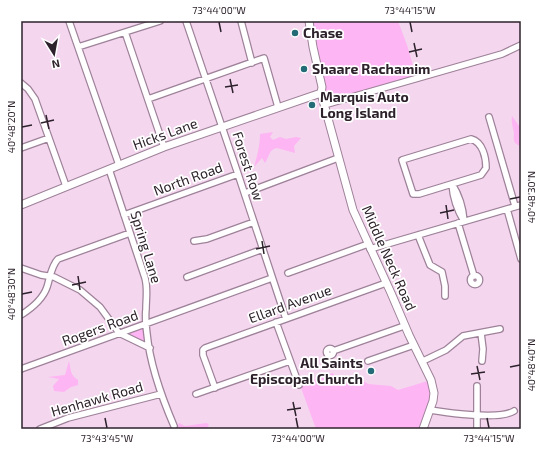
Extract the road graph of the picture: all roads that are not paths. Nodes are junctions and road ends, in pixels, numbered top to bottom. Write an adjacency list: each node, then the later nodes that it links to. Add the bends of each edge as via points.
1 (68, 21): 9 (street)
2 (160, 21): 7 (street)
3 (186, 21): 11 (street, Forest Row)
4 (241, 21): 10 (street)
5 (305, 21): 15 (main road, Middle Neck Road, via 318,89)
6 (309, 21): 15 (main road, Middle Neck Road)
7 (125, 32): 9 (street); 16 (street)
8 (521, 45): 17 (street, via 502,54)
9 (78, 48): 25 (street)
10 (252, 62): 11 (street); 18 (street, via 264,58)
11 (206, 78): 16 (street); 20 (street, Forest Row)
12 (21, 83): 13 (street)
13 (28, 89): 14 (street); 21 (street, via 37,103)
14 (21, 92)
15 (321, 93): 17 (main road, Middle Neck Road); 18 (main road, Hicks Lane)
16 (148, 99): 22 (street)
17 (324, 105): 24 (main road, Middle Neck Road)
18 (278, 107): 20 (main road, Hicks Lane)
19 (489, 117): 32 (street)
20 (222, 127): 22 (main road, Hicks Lane); 27 (street, Forest Row)
21 (49, 138): 23 (street); 29 (street)
22 (164, 147): 25 (main road, Hicks Lane)
23 (21, 148)
24 (338, 158): 30 (street); 40 (main road, Middle Neck Road, via 353,210)
25 (118, 165): 26 (main road, Hicks Lane)
26 (109, 169): 29 (main road, Hicks Lane); 34 (street, Spring Lane)
27 (238, 174): 30 (street, Forest Row); 34 (street, North Road)
28 (452, 184): 28 (street, via 478,176 485,171 483,153 476,140 467,140 402,160 413,194); 36 (street)
29 (66, 186): 31 (main road, Hicks Lane)
30 (244, 192): 35 (street, Forest Row)
31 (21, 205)
32 (518, 206): 33 (street)
33 (507, 209): 36 (street); 42 (street)
34 (124, 215): 37 (street, Spring Lane)
35 (254, 222): 39 (street); 41 (street, Forest Row)
36 (461, 222): 38 (street); 45 (street)
37 (130, 233): 46 (street, via 58,259); 54 (street, Spring Lane, via 147,284)
38 (418, 235): 40 (street); 50 (street, via 430,265 442,272)
39 (194, 241)
40 (369, 247): 44 (street); 49 (main road, Middle Neck Road)
41 (263, 249): 47 (street); 48 (street, Forest Row)
42 (521, 259)
43 (21, 268): 46 (street)
44 (288, 273)
45 (474, 276)
46 (50, 277): 51 (street, via 40,298); 58 (street, via 68,283 87,295 104,311)
47 (186, 277)
48 (272, 278): 52 (street, Forest Row); 54 (street, Rogers Road)
49 (386, 283): 52 (street, Ellard Avenue); 55 (main road, Middle Neck Road)
50 (445, 296)
51 (21, 315)
52 (286, 319): 53 (street, Ellard Avenue)
53 (276, 322): 62 (street); 69 (street, Ellard Avenue, via 202,350)
54 (146, 324): 58 (street, Rogers Road); 60 (street, Spring Lane)
55 (404, 326): 59 (main road, Middle Neck Road); 61 (street)
56 (500, 329): 57 (street)
57 (481, 333): 64 (street, via 463,336 446,350); 65 (street)
58 (119, 334): 60 (street); 66 (street, Rogers Road)
59 (414, 345): 63 (street); 64 (main road, Middle Neck Road)
60 (150, 348): 70 (street, Spring Lane)
61 (333, 351)
62 (290, 361): 67 (street); 69 (street)
63 (368, 361)
64 (423, 361): 72 (main road, Middle Neck Road, via 433,387)
65 (482, 361)
66 (21, 369)
67 (299, 385)
68 (477, 386): 74 (street)
69 (215, 388): 71 (street)
70 (161, 394): 75 (street, Spring Lane); 76 (street, Henhawk Road, via 68,418)
71 (196, 394)
72 (430, 410): 74 (street); 77 (main road, Middle Neck Road)
73 (514, 411): 74 (street, via 504,415)
74 (477, 414): 78 (street)
75 (174, 426)
76 (40, 429)
77 (424, 429)
78 (477, 429)

